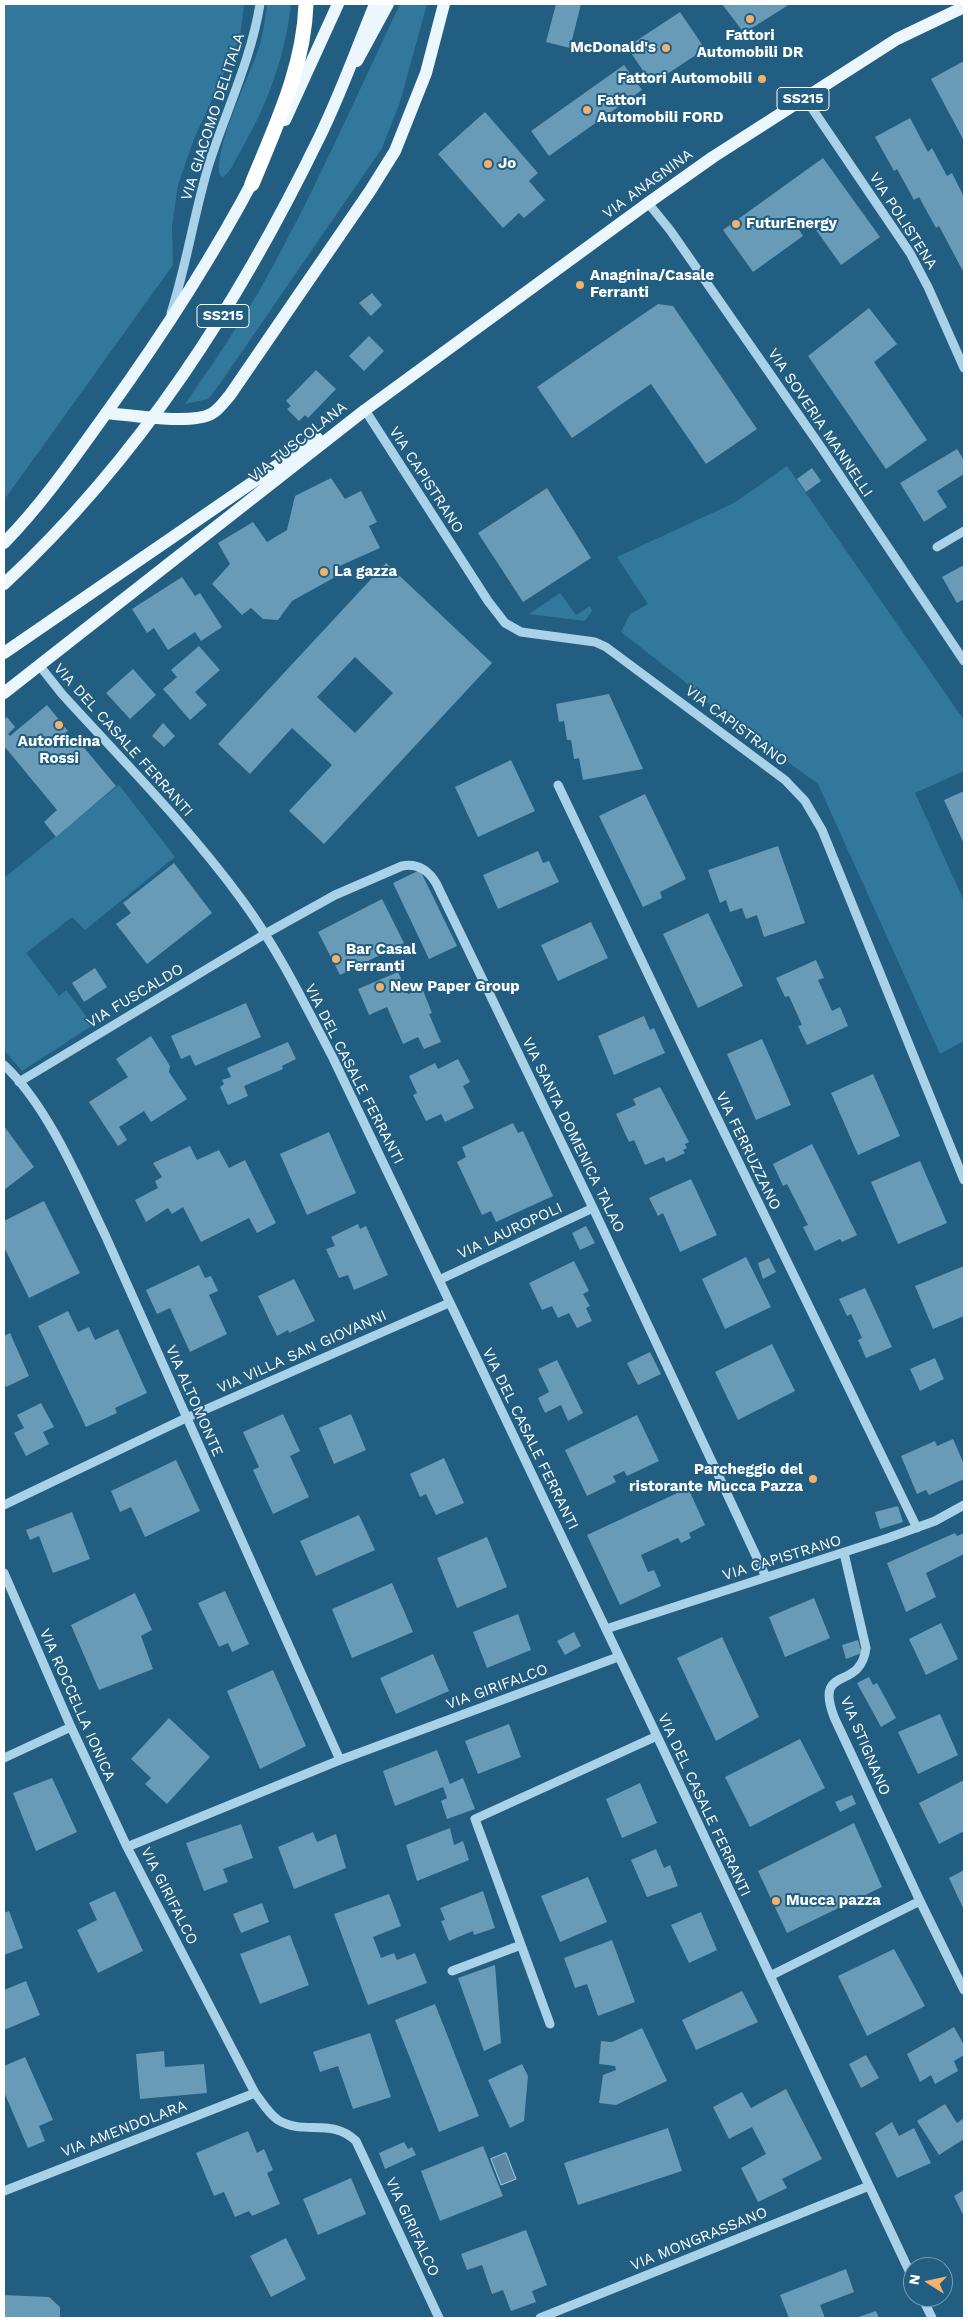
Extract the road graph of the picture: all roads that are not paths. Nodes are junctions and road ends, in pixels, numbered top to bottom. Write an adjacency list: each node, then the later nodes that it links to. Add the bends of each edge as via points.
1 (260, 4): 12 (street, VIA GIACOMO DELITALA, via 246,62 204,180 184,269)
2 (306, 4): 10 (highway, via 302,45 294,78)
3 (338, 4): 10 (main road)
4 (375, 4): 8 (main road, SS215, bridge)
5 (388, 4): 8 (main road)
6 (444, 4): 15 (main road, via 423,81 395,151 230,395 216,411 202,417 175,419)
7 (964, 7): 9 (main road, VIA ANAGNINA / SS215, via 897,39)
8 (342, 88): 19 (main road, SS215, bridge, via 261,252 174,390 82,504)
9 (805, 98): 11 (main road, VIA ANAGNINA / SS215); 13 (street, VIA POLISTENA, via 910,253)
10 (252, 184): 12 (main road)
11 (648, 203): 14 (main road, VIA ANAGNINA / SS215); 21 (street, VIA SOVERIA MANNELLI, via 823,450)
12 (167, 324): 15 (main road)
13 (964, 368)
14 (365, 410): 20 (main road, VIA TUSCOLANA / SS215, via 306,445); 22 (main road, VIA TUSCOLANA); 28 (street, VIA CAPISTRANO, via 488,601 510,627 521,632 595,642 606,647 779,775 805,801 822,830)
15 (106, 413): 17 (main road, via 52,489)
16 (964, 531): 18 (street)
17 (4, 543)
18 (937, 547)
19 (4, 584)
20 (4, 653)
21 (964, 661)
22 (39, 665): 23 (main road, VIA TUSCOLANA); 25 (street, VIA DEL CASALE FERRANTI, via 211,860)
23 (4, 693)
24 (558, 784): 35 (street, VIA FERRUZZANO)
25 (265, 934): 27 (street, VIA FUSCALDO); 29 (street, VIA SANTA DOMENICA TALAO, via 381,874 409,865 427,872 436,882); 30 (street, VIA DEL CASALE FERRANTI, via 333,1058)
26 (4, 1065): 27 (street, VIA ALTOMONTE)
27 (19, 1082): 32 (street, VIA ALTOMONTE, via 41,1112 79,1182)
28 (964, 1180)
29 (593, 1208): 30 (street, VIA LAUROPOLI); 38 (street, VIA SANTA DOMENICA TALAO)
30 (439, 1280): 31 (street, VIA DEL CASALE FERRANTI)
31 (449, 1302): 32 (street, VIA VILLA SAN GIOVANNI); 39 (street, VIA DEL CASALE FERRANTI)
32 (186, 1418): 33 (street, VIA VILLA SAN GIOVANNI); 44 (street, VIA ALTOMONTE)
33 (4, 1505)
34 (964, 1506): 35 (street, VIA CAPISTRANO)
35 (917, 1528): 36 (street, VIA CAPISTRANO)
36 (844, 1553): 38 (street, VIA CAPISTRANO); 46 (street, VIA STIGNANO, via 866,1648 863,1662 856,1672 830,1686 828,1700)
37 (4, 1573): 41 (street, VIA ROCCELLA IONICA)
38 (766, 1577): 39 (street, VIA CAPISTRANO)
39 (606, 1629): 40 (street, VIA DEL CASALE FERRANTI)
40 (618, 1657): 42 (street, VIA DEL CASALE FERRANTI); 44 (street, VIA GIRIFALCO)
41 (71, 1727): 43 (street); 45 (street, VIA ROCCELLA IONICA)
42 (657, 1736): 47 (street, via 474,1819); 49 (street, VIA DEL CASALE FERRANTI)
43 (4, 1758)
44 (340, 1760): 45 (street, VIA GIRIFALCO)
45 (128, 1847): 52 (street, VIA GIRIFALCO)
46 (920, 1901): 49 (street); 50 (street, VIA STIGNANO)
47 (521, 1945): 48 (street); 51 (street)
48 (452, 1971)
49 (770, 1976): 53 (street, VIA DEL CASALE FERRANTI)
50 (964, 1990)
51 (550, 2024)
52 (255, 2093): 54 (street, VIA AMENDOLARA); 56 (street, VIA GIRIFALCO, via 267,2110 283,2122 300,2127 335,2128 356,2142)
53 (868, 2186): 55 (street, VIA DEL CASALE FERRANTI); 57 (street, VIA MONGRASSANO)
54 (4, 2191)
55 (903, 2258)
56 (439, 2318)
57 (540, 2318)

